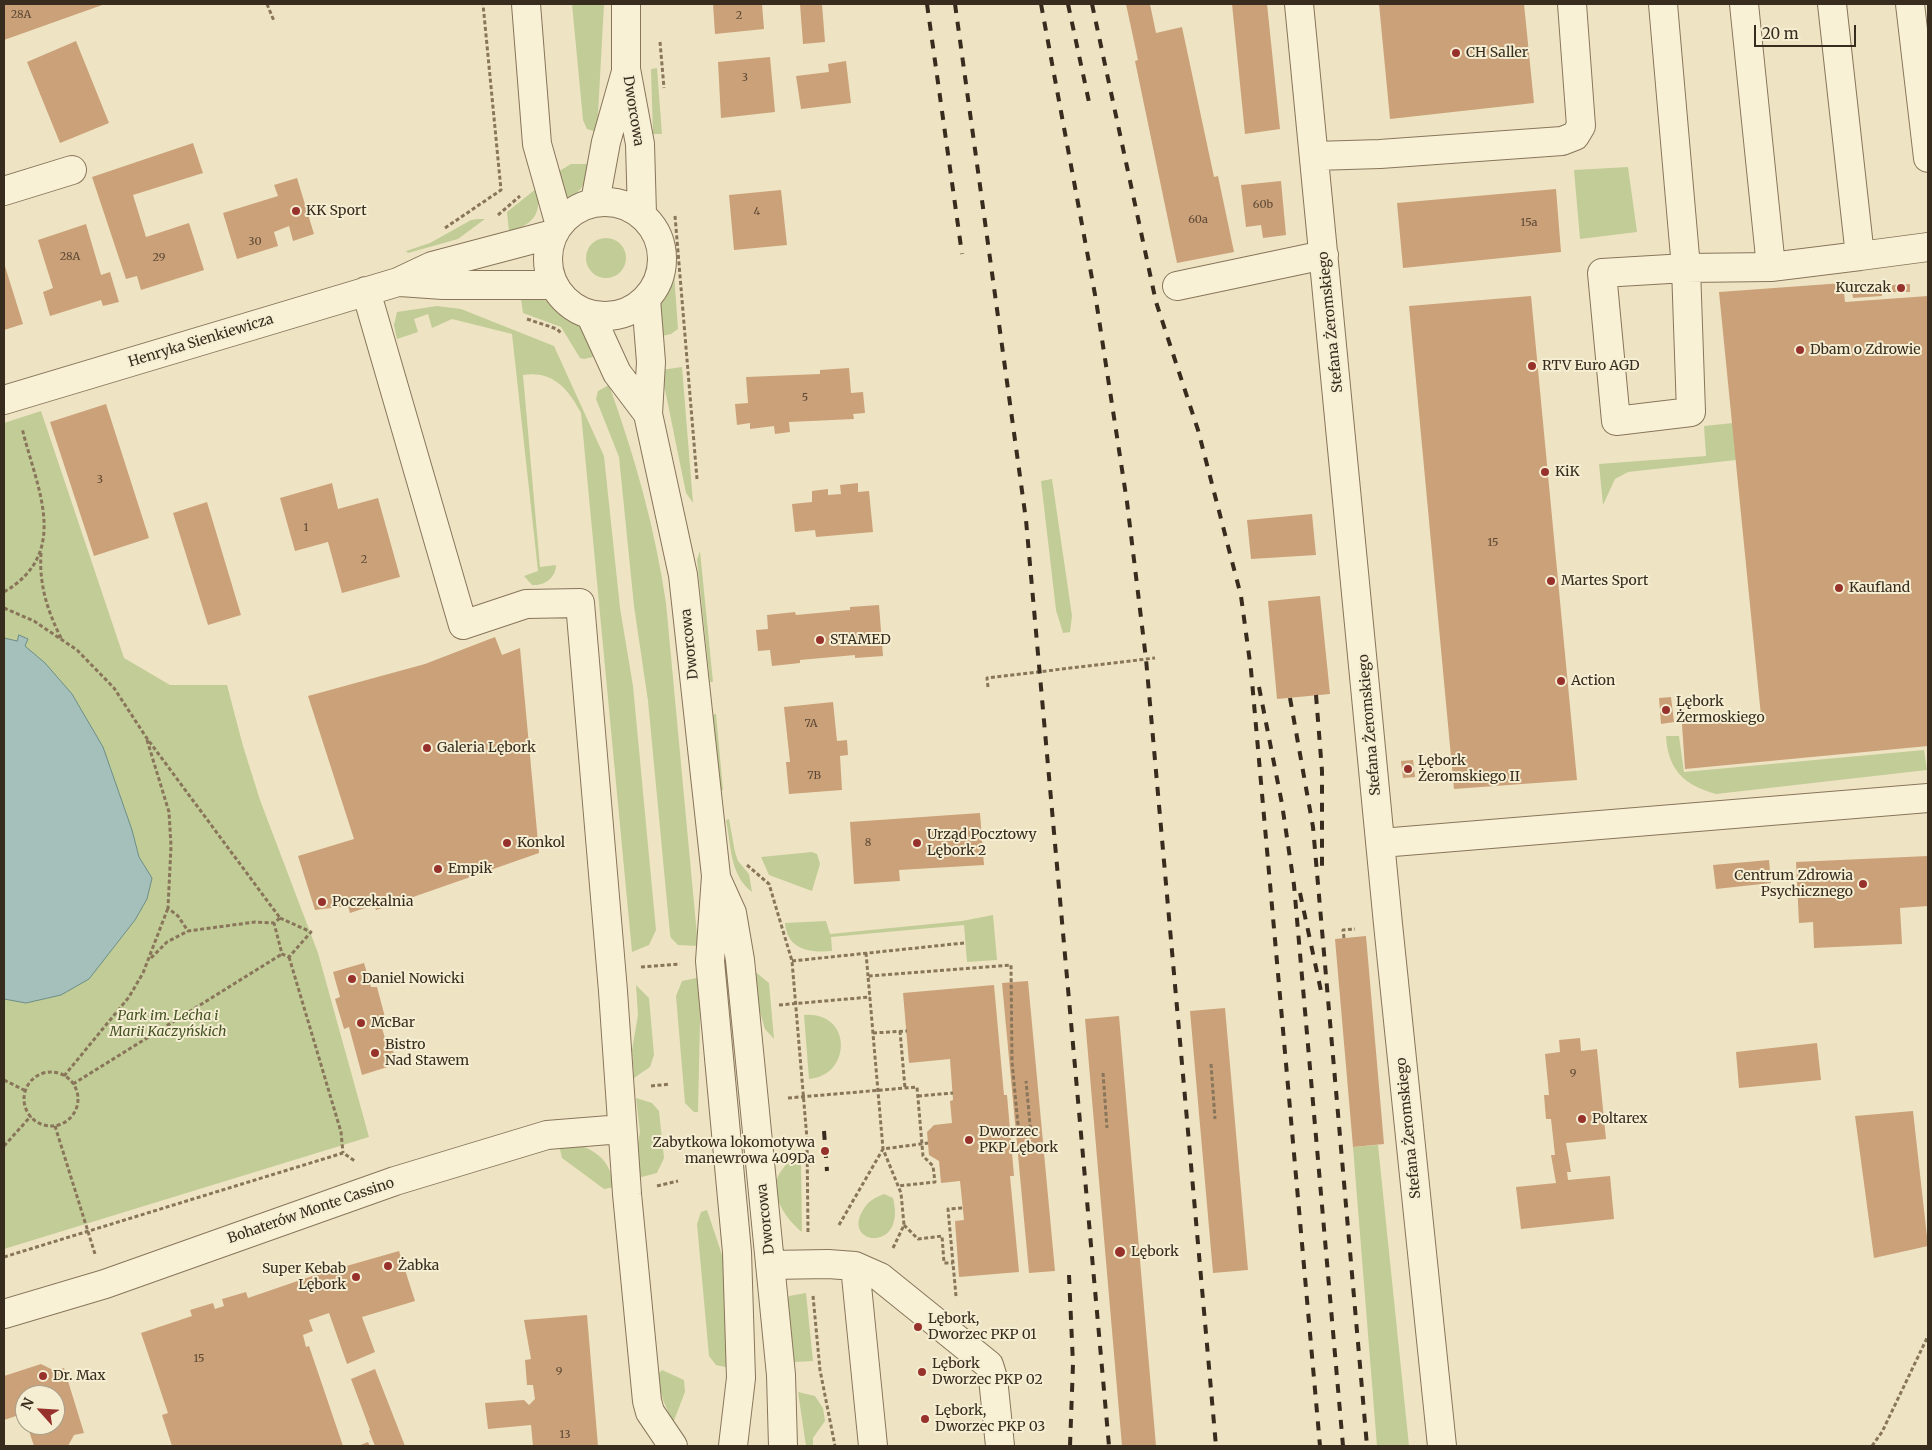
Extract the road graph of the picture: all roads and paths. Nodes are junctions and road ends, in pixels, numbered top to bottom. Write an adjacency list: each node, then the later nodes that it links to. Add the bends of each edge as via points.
1 (267, 4): 11 (path)
2 (484, 4): 23 (path, via 501,190)
3 (526, 4): 22 (street, via 537,144)
4 (626, 4): 13 (street, Dworcowa)
5 (1299, 4): 15 (street, Stefana Żeromskiego)
6 (1572, 4): 15 (street, via 1581,126 1575,136 1562,142)
7 (1663, 4): 28 (street)
8 (1744, 4): 27 (street)
9 (1832, 4): 26 (street)
10 (1910, 4): 16 (street)
11 (274, 21)
12 (660, 41): 14 (path)
13 (626, 69): 19 (street, Dworcowa, via 606,142); 21 (street, Dworcowa, via 640,144)
14 (665, 97)
15 (1315, 156): 25 (street, Stefana Żeromskiego)
16 (1928, 158)
17 (72, 170): 18 (street)
18 (4, 191)
19 (595, 202): 21 (street, via 624,205); 22 (street, via 573,211)
20 (674, 210): 38 (path)
21 (642, 214): 33 (street, via 654,228 661,246 662,265 657,283)
22 (556, 228): 29 (street, Henryka Sienkiewicza, via 432,266); 30 (street, via 548,254)
23 (438, 231)
24 (1928, 247): 26 (street)
25 (1324, 256): 31 (street); 47 (street, Stefana Żeromskiego)
26 (1860, 256): 27 (street)
27 (1771, 267): 28 (street)
28 (1686, 268): 28 (street, via 1691,412 1616,421 1602,273)
29 (398, 282): 30 (street, Henryka Sienkiewicza); 32 (street, Henryka Sienkiewicza)
30 (553, 285): 34 (street, via 572,306)
31 (1177, 286)
32 (366, 291): 35 (street, Henryka Sienkiewicza); 85 (street, via 463,625 526,604 580,603)
33 (646, 299): 34 (street, via 620,314); 36 (street, Dworcowa, via 651,362)
34 (590, 314): 36 (street, Dworcowa, via 617,373)
35 (4, 400)
36 (648, 414): 49 (street, Dworcowa, via 683,575)
37 (21, 427): 39 (path, via 42,501 46,528)
38 (697, 486)
39 (41, 552): 40 (path, via 29,571); 42 (path, via 43,594)
40 (4, 592)
41 (4, 608): 42 (path, via 34,621)
42 (62, 640): 45 (path, via 77,650 114,688)
43 (1154, 658): 44 (path, via 987,678)
44 (988, 687)
45 (146, 737): 50 (path, via 169,812); 51 (path)
46 (1928, 798): 47 (street)
47 (1381, 842): 115 (street, Stefana Żeromskiego)
48 (744, 860): 61 (path, via 769,884)
49 (716, 876): 104 (street, Dworcowa, via 732,913 740,960); 110 (street, Dworcowa, via 710,961 737,1252 741,1369)
50 (168, 908): 54 (path); 60 (path)
51 (280, 918): 52 (path); 59 (path, via 311,932)
52 (274, 924): 54 (path, via 255,922); 58 (path)
53 (1355, 929): 55 (path, via 1343,930)
54 (188, 931): 60 (path, via 167,942)
55 (1344, 938)
56 (964, 943): 57 (path)
57 (866, 953): 61 (path); 62 (path)
58 (282, 954): 59 (path); 74 (path)
59 (289, 957): 93 (path, via 340,1132)
60 (148, 960): 71 (path, via 129,997)
61 (792, 961): 64 (path)
62 (868, 976): 63 (path); 88 (path, via 1012,965 1012,1062)
63 (870, 997): 64 (path); 68 (path)
64 (796, 1004): 65 (path); 79 (path)
65 (779, 1005)
66 (900, 1031): 67 (path); 68 (path); 75 (path)
67 (907, 1031)
68 (873, 1034): 76 (path)
69 (1211, 1064): 83 (path)
70 (1103, 1073): 86 (path)
71 (64, 1076): 74 (path); 77 (path, via 56,1072 39,1075)
72 (4, 1080): 77 (path)
73 (1026, 1081): 88 (path, via 1031,1135)
74 (73, 1084): 84 (path, via 78,1098 77,1107 66,1122)
75 (905, 1088): 76 (path); 80 (path, via 917,1087)
76 (878, 1090): 79 (path); 92 (path)
77 (26, 1091): 82 (path, via 24,1104)
78 (953, 1093): 80 (path)
79 (803, 1096): 81 (path); 103 (path)
80 (918, 1096): 90 (path)
81 (788, 1098)
82 (30, 1116): 84 (path, via 40,1124); 91 (path)
83 (1216, 1119)
84 (55, 1126): 99 (path)
85 (622, 1128): 107 (street, Bohaterów Monte Cassino, via 547,1135 395,1181 105,1284); 109 (street, via 647,1401 650,1412)
86 (1107, 1128)
87 (1010, 1136): 88 (path)
88 (1018, 1136)
89 (928, 1143): 90 (path)
90 (922, 1144): 92 (path); 95 (path, via 923,1156 933,1166 935,1182)
91 (4, 1146)
92 (883, 1149): 95 (path); 97 (path)
93 (343, 1153): 94 (path); 99 (path)
94 (356, 1162)
95 (898, 1186): 98 (path)
96 (963, 1208): 102 (path, via 948,1209)
97 (839, 1225)
98 (904, 1225): 100 (path); 102 (path, via 918,1238 942,1236 944,1263)
99 (88, 1232): 101 (path)
100 (892, 1249)
101 (4, 1257)
102 (953, 1263): 106 (path)
103 (810, 1264): 104 (street); 105 (street); 112 (path, via 820,1370)
104 (770, 1265): 111 (street, Dworcowa, via 781,1382)
105 (854, 1266): 113 (street); 114 (street, via 880,1277 985,1360 993,1378)
106 (956, 1297)
107 (4, 1314)
108 (1928, 1336): 116 (path, via 1882,1432)
109 (673, 1446)
110 (733, 1446)
111 (783, 1446)
112 (835, 1446)
113 (873, 1446)
114 (1000, 1446)
115 (1442, 1446)
116 (1872, 1446)

